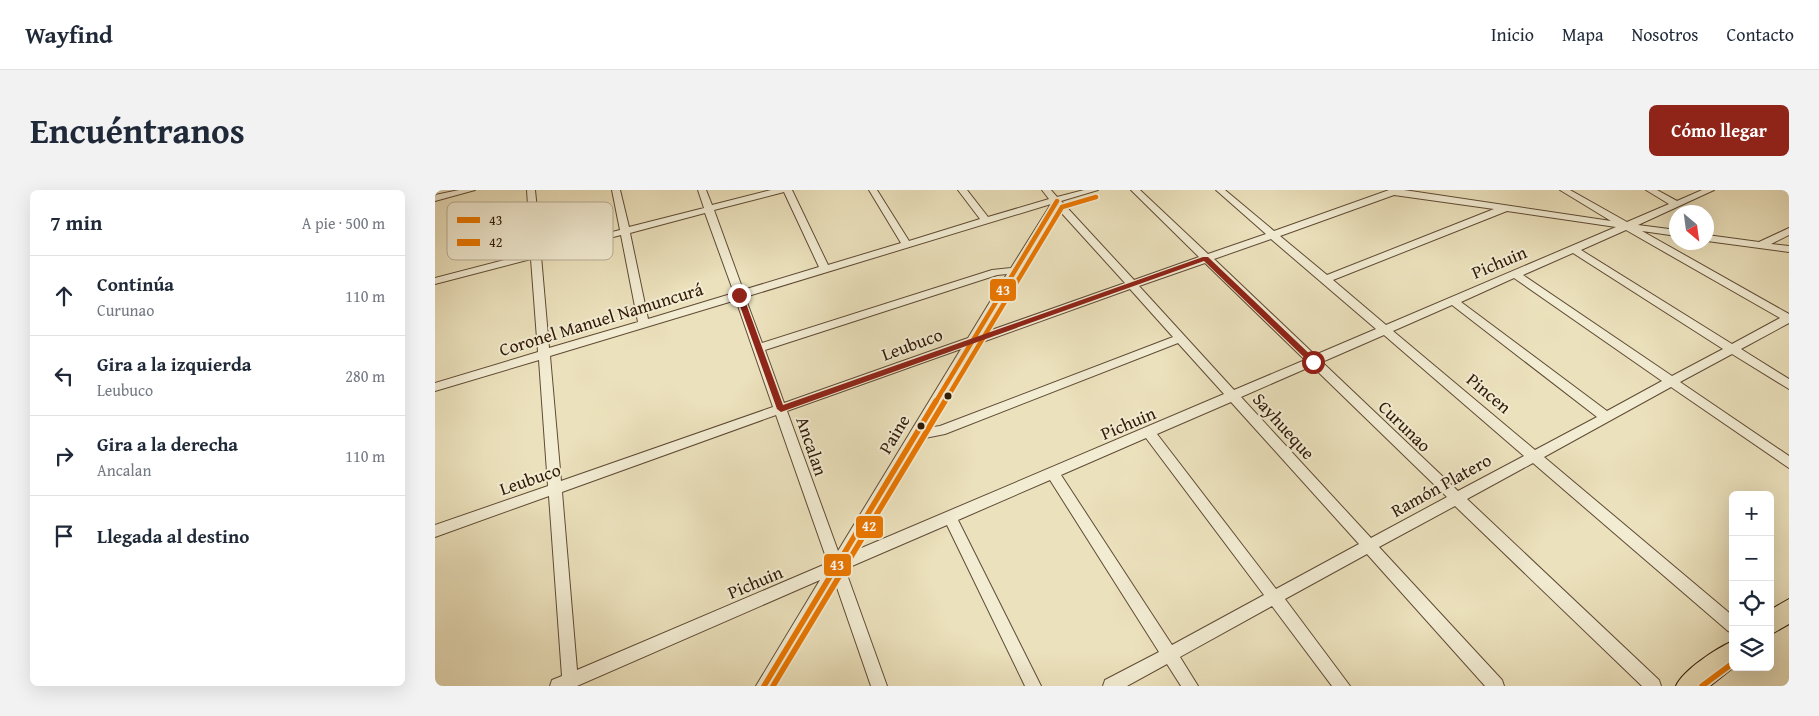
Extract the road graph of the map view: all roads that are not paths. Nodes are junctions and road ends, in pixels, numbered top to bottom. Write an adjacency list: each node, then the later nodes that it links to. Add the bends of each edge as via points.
1 (471, 190): 17 (street)
2 (616, 190): 25 (street)
3 (702, 190): 21 (street, Ancalan)
4 (781, 190): 21 (street)
5 (788, 190): 38 (street)
6 (873, 190): 31 (street)
7 (962, 190): 23 (street)
8 (1046, 190): 18 (street, Sayhueque)
9 (1094, 190): 18 (street, Coronel Manuel Namuncurá)
10 (1135, 190): 35 (street, Curunao)
11 (1220, 190): 29 (street, Pincen)
12 (1380, 190): 16 (street)
13 (1564, 190): 24 (street)
14 (1650, 190): 19 (street)
15 (1710, 190): 19 (street, Pichuin)
16 (1397, 191): 22 (street); 29 (street, Leubuco)
17 (435, 198)
18 (1057, 201): 23 (street, Coronel Manuel Namuncurá); 39 (street, Paine); 43 (street, Sayhueque)
19 (1677, 205)
20 (1669, 208): 24 (street, Pichuin)
21 (709, 209): 25 (street); 44 (street, Ancalan)
22 (1504, 209): 24 (street); 41 (street)
23 (986, 221): 31 (street, Coronel Manuel Namuncurá)
24 (1629, 226): 27 (street); 33 (street, Pichuin); 46 (street)
25 (625, 230): 28 (street); 47 (street)
26 (1789, 231): 32 (street)
27 (1669, 232)
28 (613, 233)
29 (1273, 234): 35 (street, Leubuco); 41 (street, Pincen)
30 (1714, 239): 32 (street)
31 (907, 245): 38 (street, Coronel Manuel Namuncurá)
32 (1761, 245): 34 (street)
33 (1573, 249): 40 (street, Pichuin); 52 (street)
34 (1789, 250)
35 (1205, 258): 43 (street, Leubuco); 54 (street, Curunao)
36 (512, 260): 42 (street)
37 (535, 260): 53 (street)
38 (825, 269): 44 (street, Coronel Manuel Namuncurá)
39 (1013, 271): 50 (street, Paine); 51 (street, via 996,272)
40 (1515, 274): 45 (street, Pichuin); 55 (street)
41 (1326, 279): 48 (street, Pincen)
42 (435, 280)
43 (1133, 285): 49 (street, Sayhueque); 50 (street, Leubuco)
44 (739, 295): 47 (street, Coronel Manuel Namuncurá); 51 (street, Ancalan)
45 (1453, 301): 48 (street, Pichuin); 60 (street)
46 (1789, 318): 52 (street, Ramón Platero)
47 (644, 323): 53 (street, Coronel Manuel Namuncurá)
48 (1385, 330): 54 (street, Pichuin); 63 (street, Pincen)
49 (1181, 338): 58 (street, Sayhueque); 62 (street, via 941,431)
50 (971, 342): 59 (street, Leubuco); 62 (street, Paine)
51 (759, 348): 59 (street, Ancalan)
52 (1732, 349): 55 (street, Ramón Platero); 56 (street)
53 (543, 355): 57 (street, Coronel Manuel Namuncurá); 66 (street)
54 (1313, 362): 58 (street, Pichuin); 67 (street, Curunao)
55 (1672, 382): 60 (street, Ramón Platero); 64 (street)
56 (1789, 385)
57 (435, 387)
58 (1234, 396): 61 (street, Pichuin); 70 (street, Sayhueque)
59 (781, 409): 66 (street, Leubuco); 71 (street, Ancalan)
60 (1606, 417): 63 (street, Ramón Platero)
61 (1149, 433): 65 (street, Pichuin); 72 (street)
62 (914, 435): 71 (street, Paine)
63 (1534, 456): 67 (street, Ramón Platero); 73 (street, Pincen)
64 (1789, 463)
65 (1053, 473): 68 (street, Pichuin); 74 (street)
66 (555, 489): 69 (street, Leubuco); 76 (street)
67 (1456, 499): 70 (street, Ramón Platero); 84 (street, Curunao)
68 (950, 517): 71 (street, Pichuin); 79 (street)
69 (435, 531)
70 (1370, 546): 72 (street, Ramón Platero); 83 (street, Sayhueque)
71 (835, 567): 76 (street, Pichuin); 77 (street, Paine); 78 (street, Ancalan)
72 (1275, 599): 74 (street, Ramón Platero); 82 (street)
73 (1729, 623)
74 (1170, 654): 80 (street, Ramón Platero); 81 (street)
75 (1729, 656): 85 (main road)
76 (564, 683)
77 (764, 686)
78 (879, 686)
79 (1033, 686)
80 (1111, 686)
81 (1190, 686)
82 (1342, 686)
83 (1497, 686)
84 (1653, 686)
85 (1689, 686)

